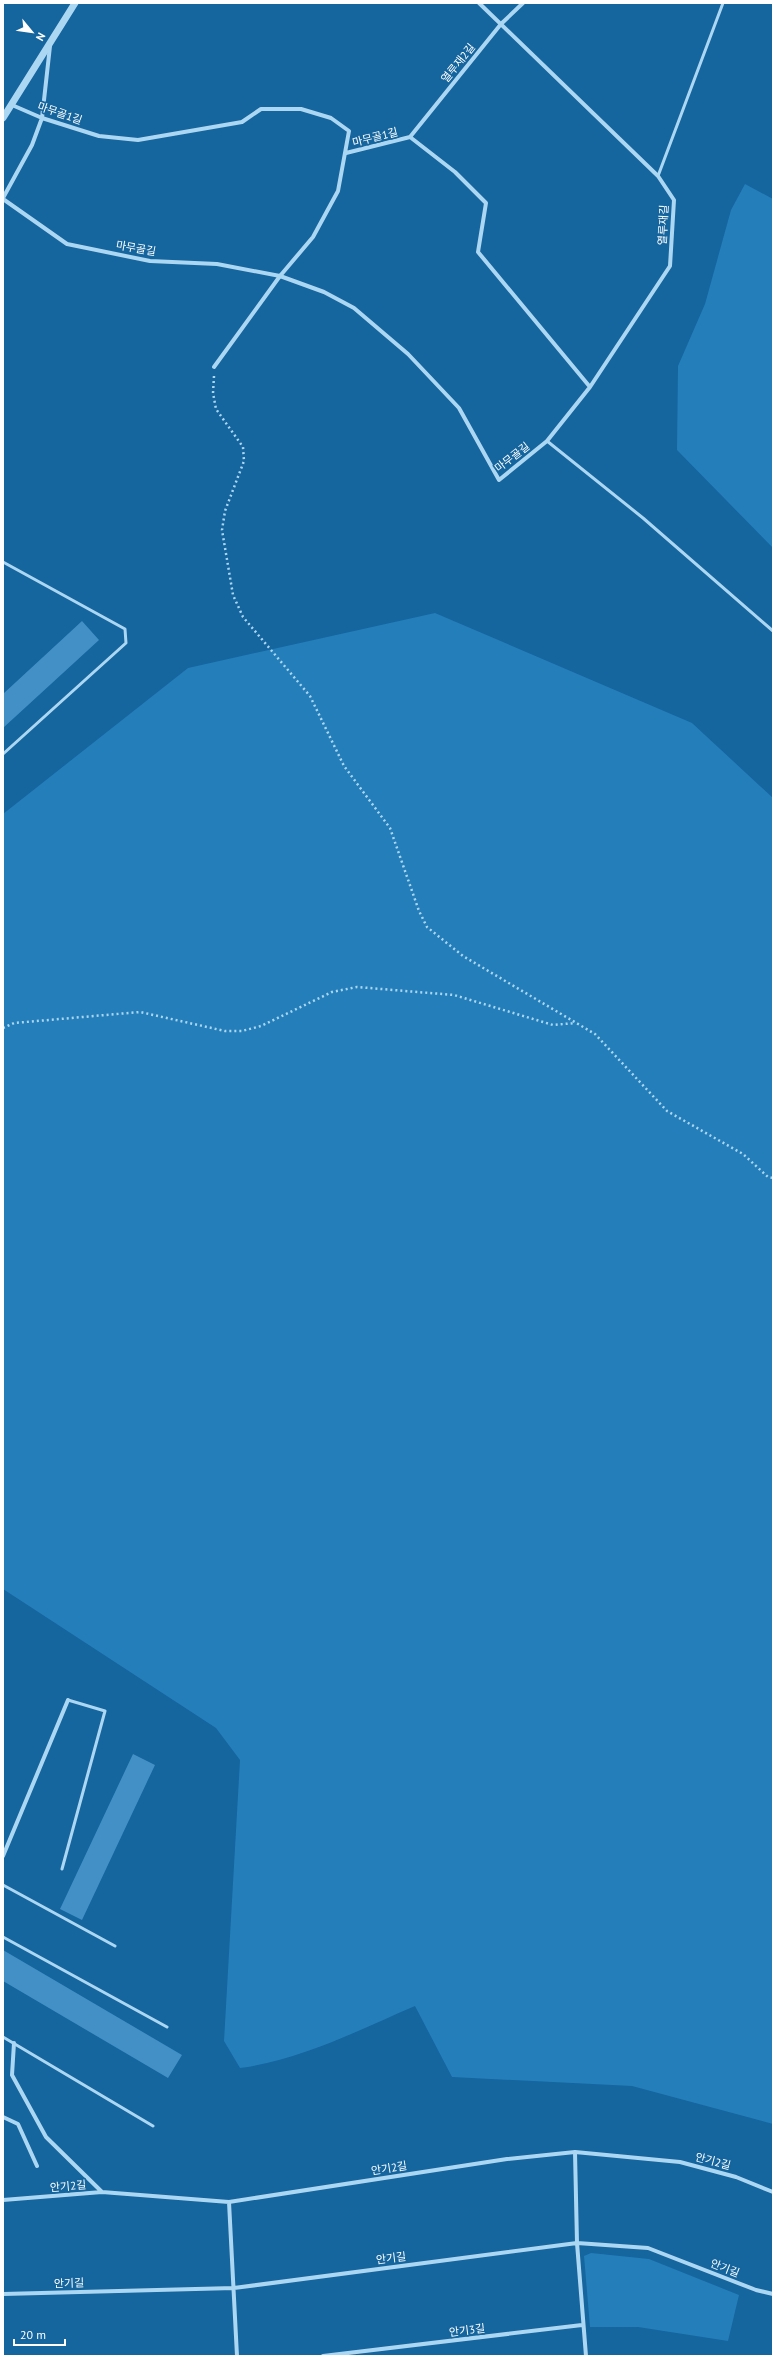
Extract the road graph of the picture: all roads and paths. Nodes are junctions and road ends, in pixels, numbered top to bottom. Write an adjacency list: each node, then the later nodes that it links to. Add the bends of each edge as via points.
1 (75, 3): 6 (street)
2 (479, 3): 5 (street, 열루재길)
3 (523, 3): 5 (street, 열루재2길)
4 (723, 3): 12 (lane)
5 (501, 24): 10 (street, 열루재2길); 12 (street, 열루재길)
6 (50, 44): 7 (street); 9 (street)
7 (12, 105): 8 (street); 9 (street, 마무골1길)
8 (3, 118)
9 (42, 118): 11 (street, 마무골1길, via 99,136 138,140 242,122 261,109 302,109 331,118 349,131); 13 (street, via 32,146)
10 (410, 137): 11 (street, 마무골1길); 16 (street, 마무골1길, via 455,172 486,203 478,252)
11 (346, 154): 14 (street, via 338,191 314,237)
12 (658, 176): 16 (street, 열루재길, via 674,200 670,266)
13 (3, 199): 14 (street, 마무골길, via 67,244 150,261 217,264)
14 (280, 276): 15 (street); 17 (street, 마무골길, via 324,292 354,308 408,354 459,408 499,480)
15 (214, 367): 21 (path, via 213,393 216,409 243,447 244,461 225,511 222,530 232,596 243,617 310,696 344,766 390,828 418,911 427,927 463,956)
16 (590, 387): 17 (street, 열루재길)
17 (547, 441): 19 (lane, via 643,518)
18 (3, 562): 20 (lane, via 125,630 126,643)
19 (773, 631)
20 (3, 754)
21 (576, 1023): 22 (path, via 553,1025 454,995 357,987 332,992 261,1026 242,1031 225,1031 140,1012 14,1023); 23 (path, via 595,1034 667,1111 743,1154 768,1177)
22 (3, 1028)
23 (773, 1178)
24 (68, 1700): 25 (street); 26 (lane, via 105,1711)
25 (3, 1856)
26 (62, 1869)
27 (3, 1885): 29 (lane)
28 (3, 1937): 30 (lane)
29 (115, 1946)
30 (167, 2027)
31 (3, 2037): 32 (lane)
32 (14, 2043): 34 (lane); 37 (street, via 12,2076 46,2137)
33 (3, 2117): 36 (street, via 18,2124)
34 (153, 2126)
35 (575, 2152): 38 (street, 안기2길, via 680,2162 736,2177); 40 (street, 안기2길, via 508,2159); 41 (street)
36 (37, 2166)
37 (102, 2192): 39 (street, 안기2길); 40 (street, 안기2길)
38 (773, 2192)
39 (3, 2200)
40 (229, 2202): 42 (street)
41 (577, 2243): 42 (street, 안기길); 44 (street, 안기길, via 648,2248 756,2290); 45 (street)
42 (234, 2288): 43 (street, 안기길); 46 (street)
43 (3, 2294)
44 (773, 2294)
45 (582, 2325): 47 (street, 안기3길); 48 (street)
46 (237, 2356)
47 (322, 2356)
48 (586, 2356)

